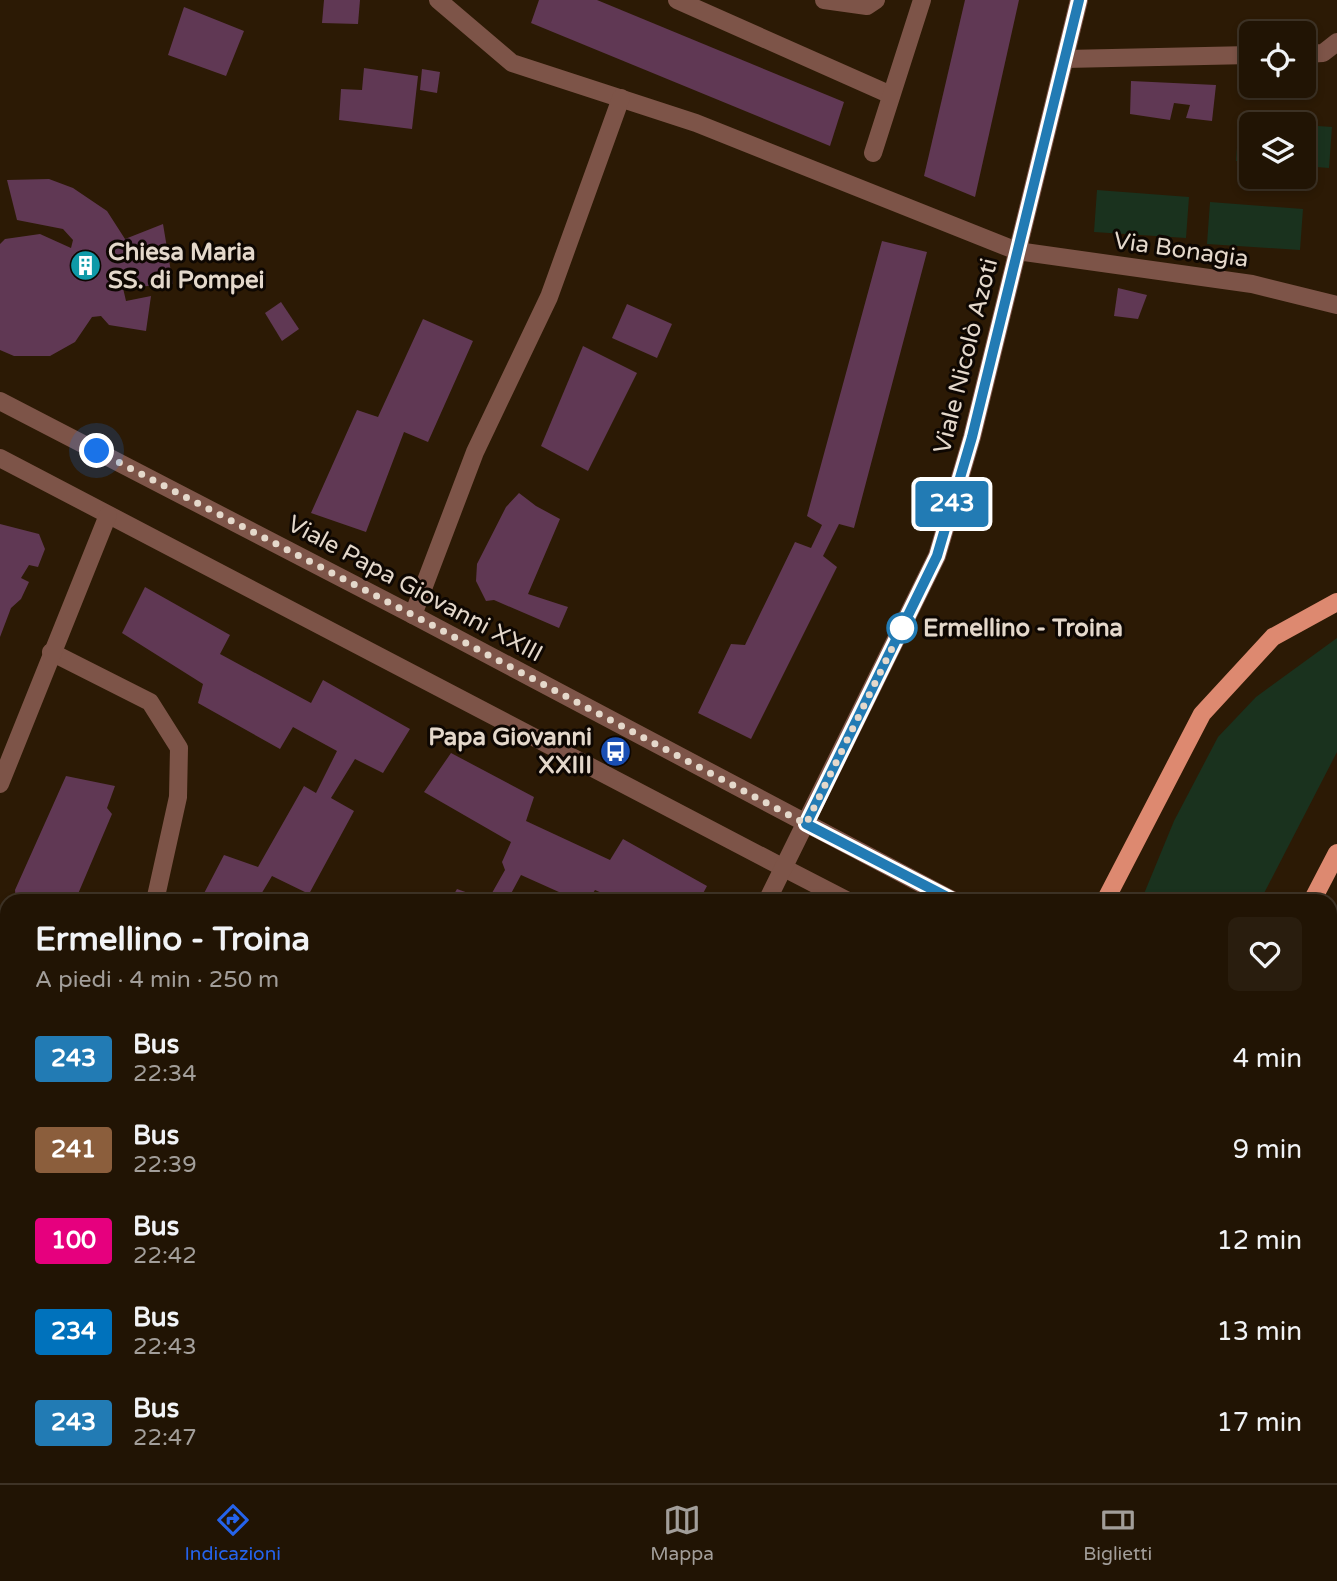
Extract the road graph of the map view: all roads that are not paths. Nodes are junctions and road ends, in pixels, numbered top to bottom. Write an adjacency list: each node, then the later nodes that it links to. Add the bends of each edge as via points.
1 (438, 0): 12 (street, Via Bonagia, via 512,63)
2 (677, 0): 11 (street)
3 (824, 0): 4 (street, via 867,6)
4 (876, 0)
5 (922, 0): 11 (street)
6 (1079, 0): 10 (street, Viale Nicolò Azoti)
7 (1337, 42): 8 (street)
8 (1316, 53)
9 (1239, 55): 10 (street)
10 (1065, 59): 14 (street, Viale Nicolò Azoti)
11 (891, 96): 13 (street)
12 (621, 98): 14 (street, Via Bonagia); 20 (street, via 549,297 475,452)
13 (873, 153)
14 (1017, 251): 15 (street, Via Bonagia, via 1252,284); 23 (street, Viale Nicolò Azoti, via 972,437 937,556)
15 (1337, 305)
16 (0, 401): 20 (street, Viale Papa Giovanni XXIII)
17 (0, 458): 18 (street)
18 (108, 515): 21 (street); 25 (street)
19 (1337, 602): 30 (main road, via 1273,637 1202,714)
20 (413, 615): 23 (street, Viale Papa Giovanni XXIII)
21 (51, 652): 22 (street); 26 (street, via 150,702 179,748 178,797)
22 (0, 784)
23 (806, 824): 25 (street, Viale Nicolò Azoti); 29 (street, Viale Papa Giovanni XXIII)
24 (1337, 853): 31 (main road)
25 (783, 867): 27 (street); 28 (street)
26 (157, 894)
27 (770, 894)
28 (835, 894)
29 (941, 894)
30 (1108, 894)
31 (1316, 894)

